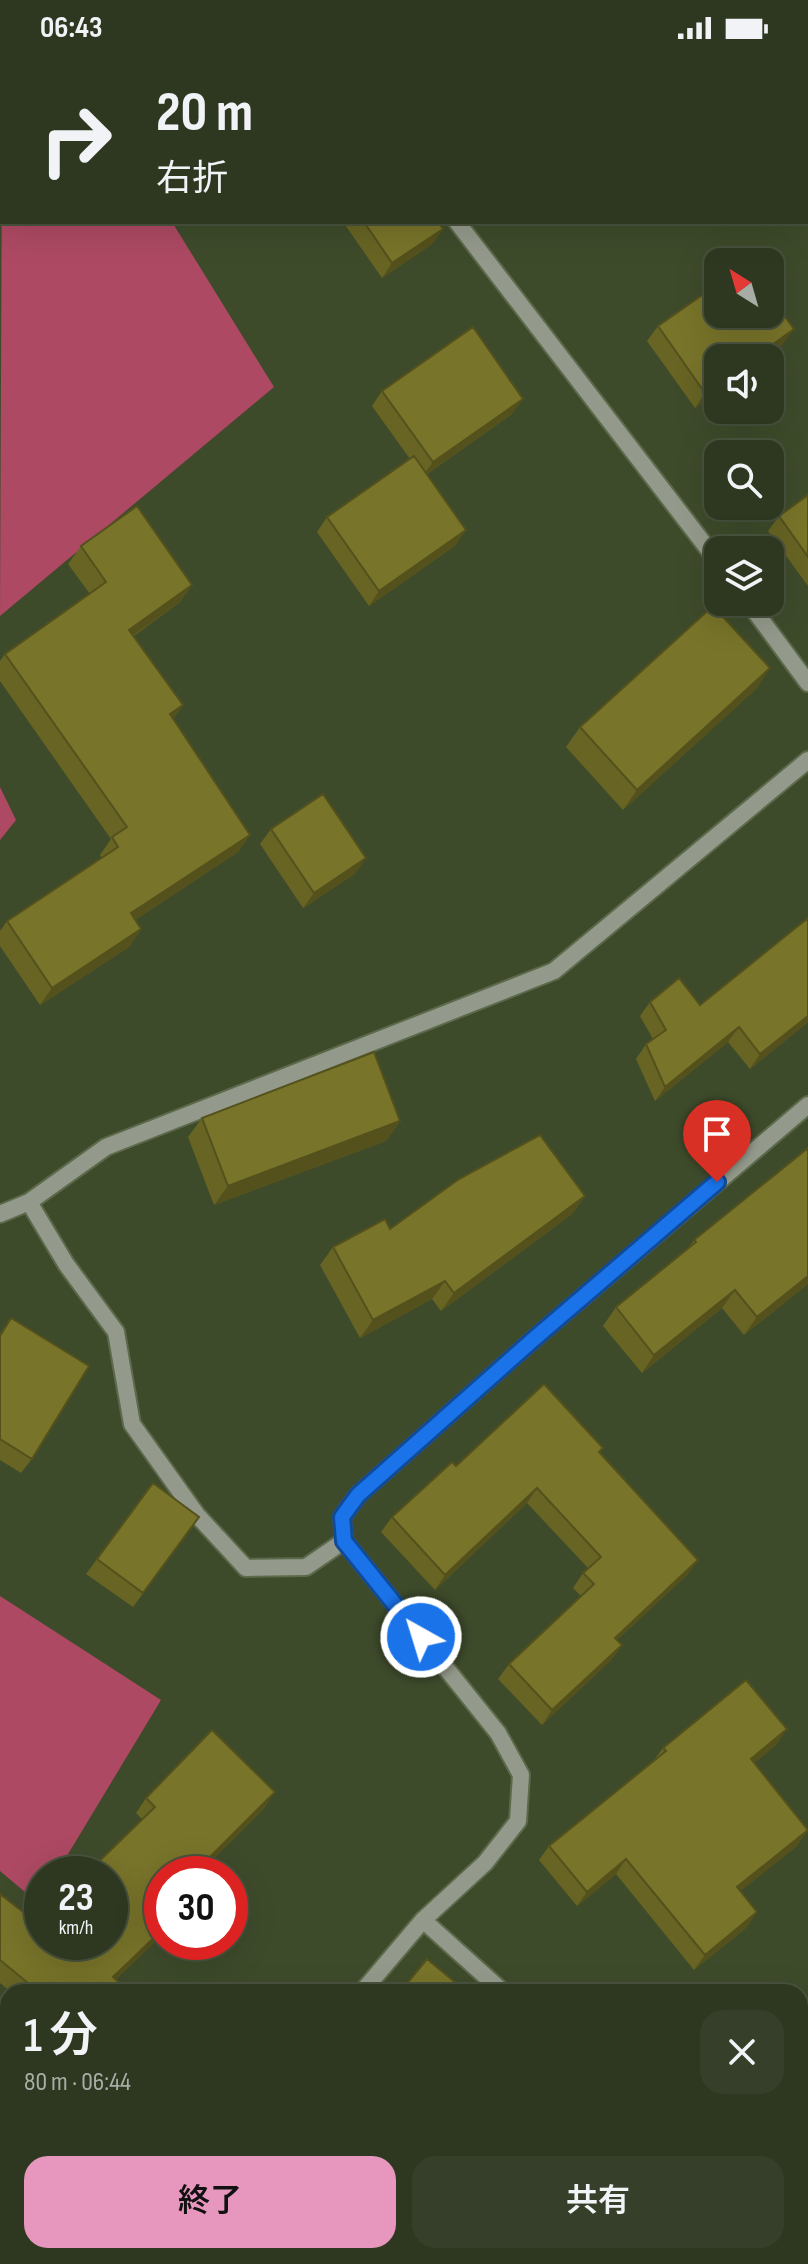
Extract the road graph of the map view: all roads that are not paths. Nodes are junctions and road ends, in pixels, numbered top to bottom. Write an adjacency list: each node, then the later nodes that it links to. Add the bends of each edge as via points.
1 (459, 224): 2 (street)
2 (704, 544)
3 (758, 616): 4 (street)
4 (808, 683)
5 (808, 760): 7 (street, via 554,971 106,1147)
6 (808, 1105): 9 (street, via 358,1495 342,1517)
7 (29, 1202): 8 (street); 9 (street, via 116,1332 132,1424 197,1515 246,1568 306,1567)
8 (0, 1214)
9 (344, 1541): 10 (street, via 498,1733 521,1775 518,1821 485,1863)
10 (423, 1920): 11 (street); 12 (street)
11 (369, 1984)
12 (494, 1984)

